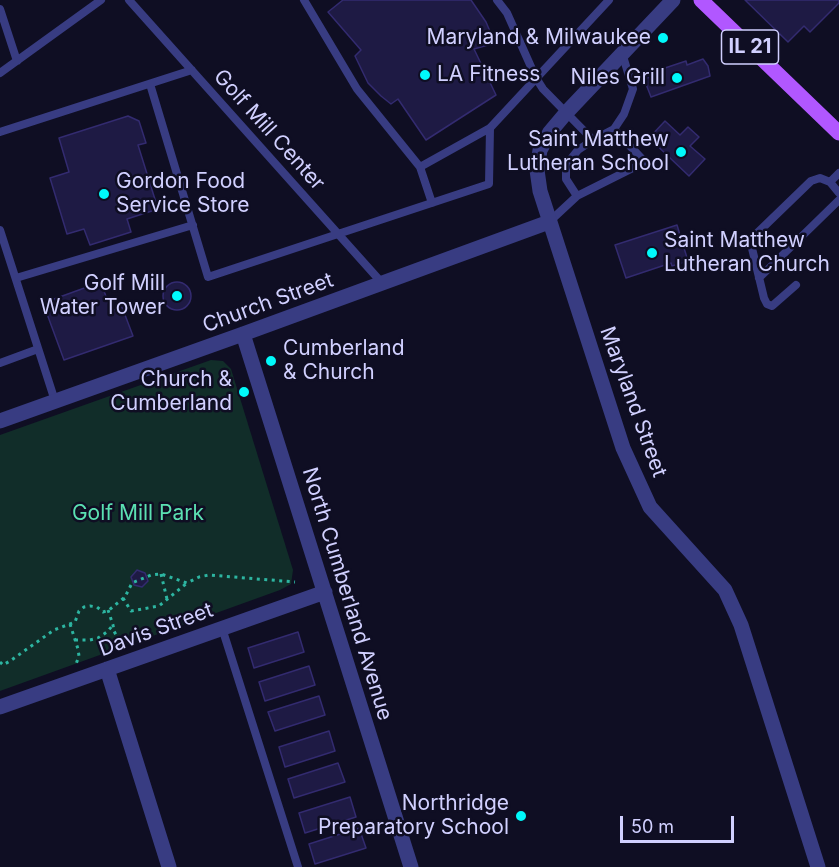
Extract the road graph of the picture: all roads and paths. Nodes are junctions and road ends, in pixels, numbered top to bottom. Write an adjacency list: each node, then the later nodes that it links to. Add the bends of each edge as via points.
1 (101, 0): 10 (lane)
2 (129, 0): 11 (lane, Golf Mill Center)
3 (304, 0): 21 (lane, via 357,89)
4 (497, 0): 13 (lane, via 507,13)
5 (609, 0): 13 (lane)
6 (672, 0): 9 (street, Maryland Street)
7 (701, 0): 19 (main road, IL 21)
8 (0, 9): 10 (lane)
9 (622, 53): 15 (street, Maryland Street); 17 (lane, via 633,89)
10 (17, 61): 12 (lane)
11 (192, 70): 14 (lane); 31 (lane, Golf Mill Center)
12 (0, 73)
13 (536, 78): 15 (lane); 16 (lane)
14 (150, 84): 18 (lane); 29 (lane)
15 (566, 113): 20 (lane); 28 (street, Maryland Street, via 540,150 537,170)
16 (490, 128): 21 (lane); 27 (lane, via 489,184)
17 (614, 129): 20 (lane); 25 (lane, via 645,162)
18 (0, 132)
19 (839, 132)
20 (593, 140): 25 (lane, via 566,165 566,179)
21 (420, 167): 27 (lane)
22 (839, 173): 23 (lane)
23 (830, 182): 24 (lane); 33 (lane, via 820,178 811,181 750,240)
24 (839, 193)
25 (577, 196): 28 (lane)
26 (839, 200): 33 (lane)
27 (432, 202): 31 (lane)
28 (549, 222): 34 (street, Church Street); 60 (street, Maryland Street, via 615,428 650,507 725,590 741,625)
29 (193, 225): 31 (lane, via 208,277); 32 (lane)
30 (0, 230): 32 (lane)
31 (337, 234): 34 (lane, Golf Mill Center)
32 (16, 278): 37 (lane)
33 (759, 278): 35 (lane, via 770,306)
34 (382, 283): 36 (street, Church Street)
35 (796, 285)
36 (243, 334): 39 (street, Church Street); 44 (street, North Cumberland Avenue)
37 (38, 349): 38 (lane); 39 (lane)
38 (0, 363)
39 (55, 401): 40 (street, Church Street)
40 (0, 421)
41 (161, 574): 43 (path); 45 (path, via 132,583); 46 (path)
42 (295, 582): 43 (path, via 209,575)
43 (187, 583): 46 (path)
44 (325, 592): 50 (street, Davis Street); 59 (street, North Cumberland Avenue)
45 (123, 598): 46 (path, via 131,611 159,606); 47 (path)
46 (167, 599)
47 (108, 610): 48 (path, via 84,607); 49 (path)
48 (70, 624): 51 (path); 53 (path)
49 (113, 625): 51 (path, via 98,638); 52 (path, via 119,641)
50 (222, 628): 55 (street, Davis Street); 58 (lane)
51 (75, 640): 54 (path, via 79,656)
52 (128, 645)
53 (1, 664)
54 (76, 664)
55 (107, 669): 56 (street, Davis Street); 57 (street)
56 (0, 707)
57 (169, 867)
58 (298, 867)
59 (411, 867)
60 (818, 867)

